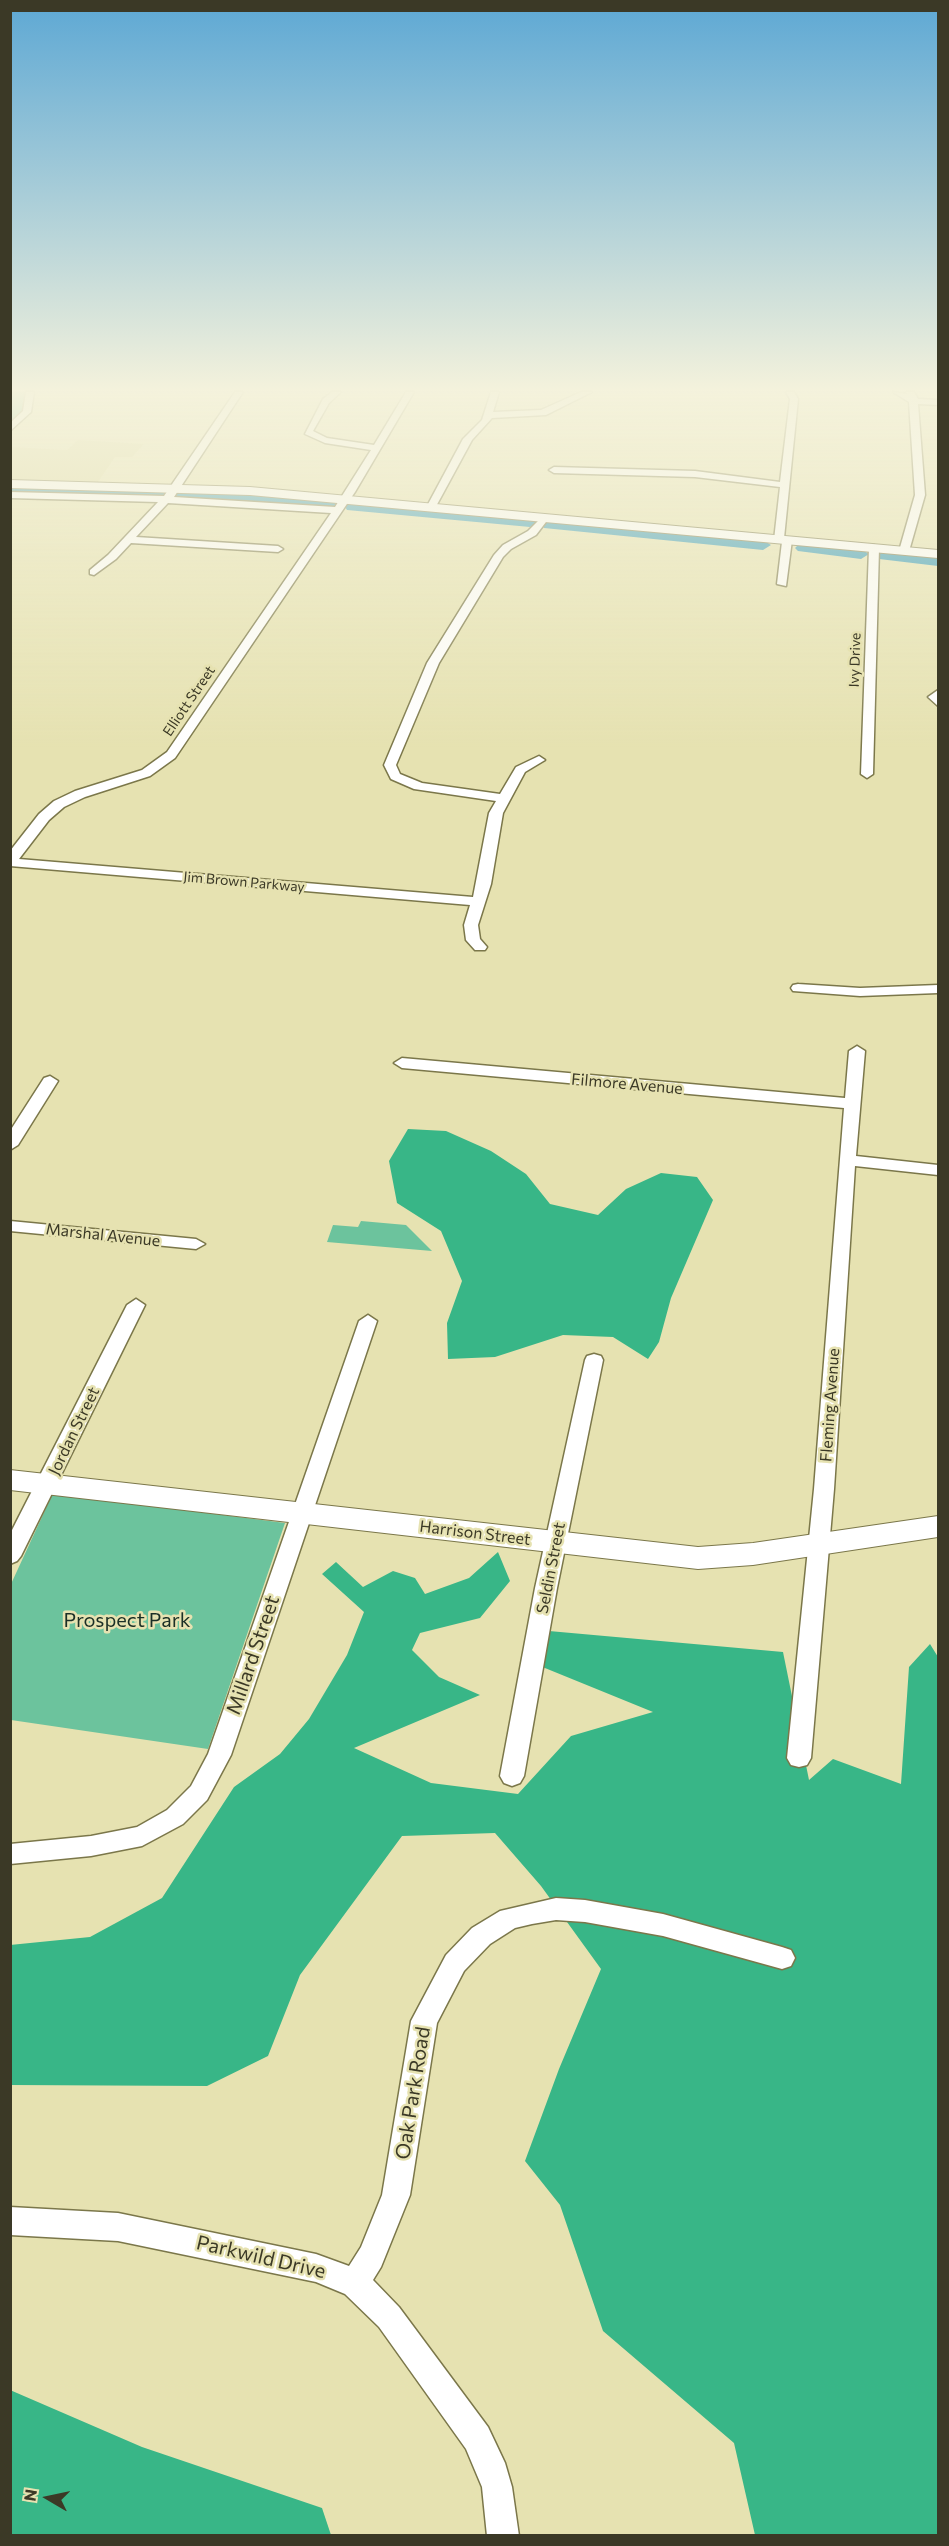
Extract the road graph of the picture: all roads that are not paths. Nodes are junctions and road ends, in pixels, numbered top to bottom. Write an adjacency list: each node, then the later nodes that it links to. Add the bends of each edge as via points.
1 (155, 511): 7 (street)
2 (337, 511): 20 (street, Elliott Street, via 171,755 146,773 58,804)
3 (462, 511): 6 (main road)
4 (784, 511): 8 (street)
5 (917, 511): 11 (street)
6 (544, 518): 8 (main road); 19 (street, via 532,533 499,555 433,663 391,759 391,770 409,783)
7 (129, 540): 10 (street); 13 (street)
8 (783, 540): 9 (main road); 14 (street)
9 (874, 548): 11 (main road); 18 (street, Ivy Drive)
10 (278, 549)
11 (904, 551): 12 (main road)
12 (939, 554)
13 (94, 572)
14 (782, 584)
15 (939, 694): 16 (street, via 934,697)
16 (939, 702)
17 (539, 760): 19 (street, via 520,770)
18 (867, 774)
19 (504, 798): 21 (street, via 495,818)
20 (10, 861): 21 (street, Jim Brown Parkway)
21 (478, 902): 22 (street, via 471,933)
22 (480, 947)
23 (798, 988): 24 (street, via 869,992)
24 (939, 989)
25 (857, 1051): 28 (street, Fleming Avenue)
26 (402, 1063): 28 (street, Filmore Avenue)
27 (50, 1081): 29 (street)
28 (852, 1104): 30 (street, Fleming Avenue)
29 (10, 1146)
30 (847, 1160): 31 (street); 42 (street, Fleming Avenue)
31 (939, 1170)
32 (10, 1226): 33 (street, Marshal Avenue)
33 (196, 1244)
34 (136, 1305): 38 (street, Jordan Street)
35 (368, 1320): 39 (street, Millard Street)
36 (594, 1360): 41 (street, Seldin Street)
37 (10, 1480): 38 (main road, Harrison Street)
38 (48, 1484): 39 (main road, Harrison Street); 43 (street, Jordan Street)
39 (302, 1513): 41 (main road, Harrison Street); 46 (street, Millard Street, via 219,1755 199,1793 175,1817 142,1836 91,1846)
40 (939, 1527): 42 (main road, Harrison Street)
41 (555, 1542): 42 (main road, Harrison Street, via 698,1558); 45 (street, Seldin Street)
42 (818, 1545): 44 (street, Fleming Avenue)
43 (10, 1556)
44 (799, 1758)
45 (512, 1776)
46 (10, 1854)
47 (782, 1958): 49 (street, Oak Park Road, via 663,1925 585,1911 531,1913 509,1919 481,1936 455,1963 424,2021 396,2195 371,2257)
48 (10, 2221): 49 (street, Parkwild Drive, via 118,2227 316,2268)
49 (355, 2283): 50 (street, Parkwild Drive, via 389,2317 477,2438 497,2487)
50 (503, 2535)

